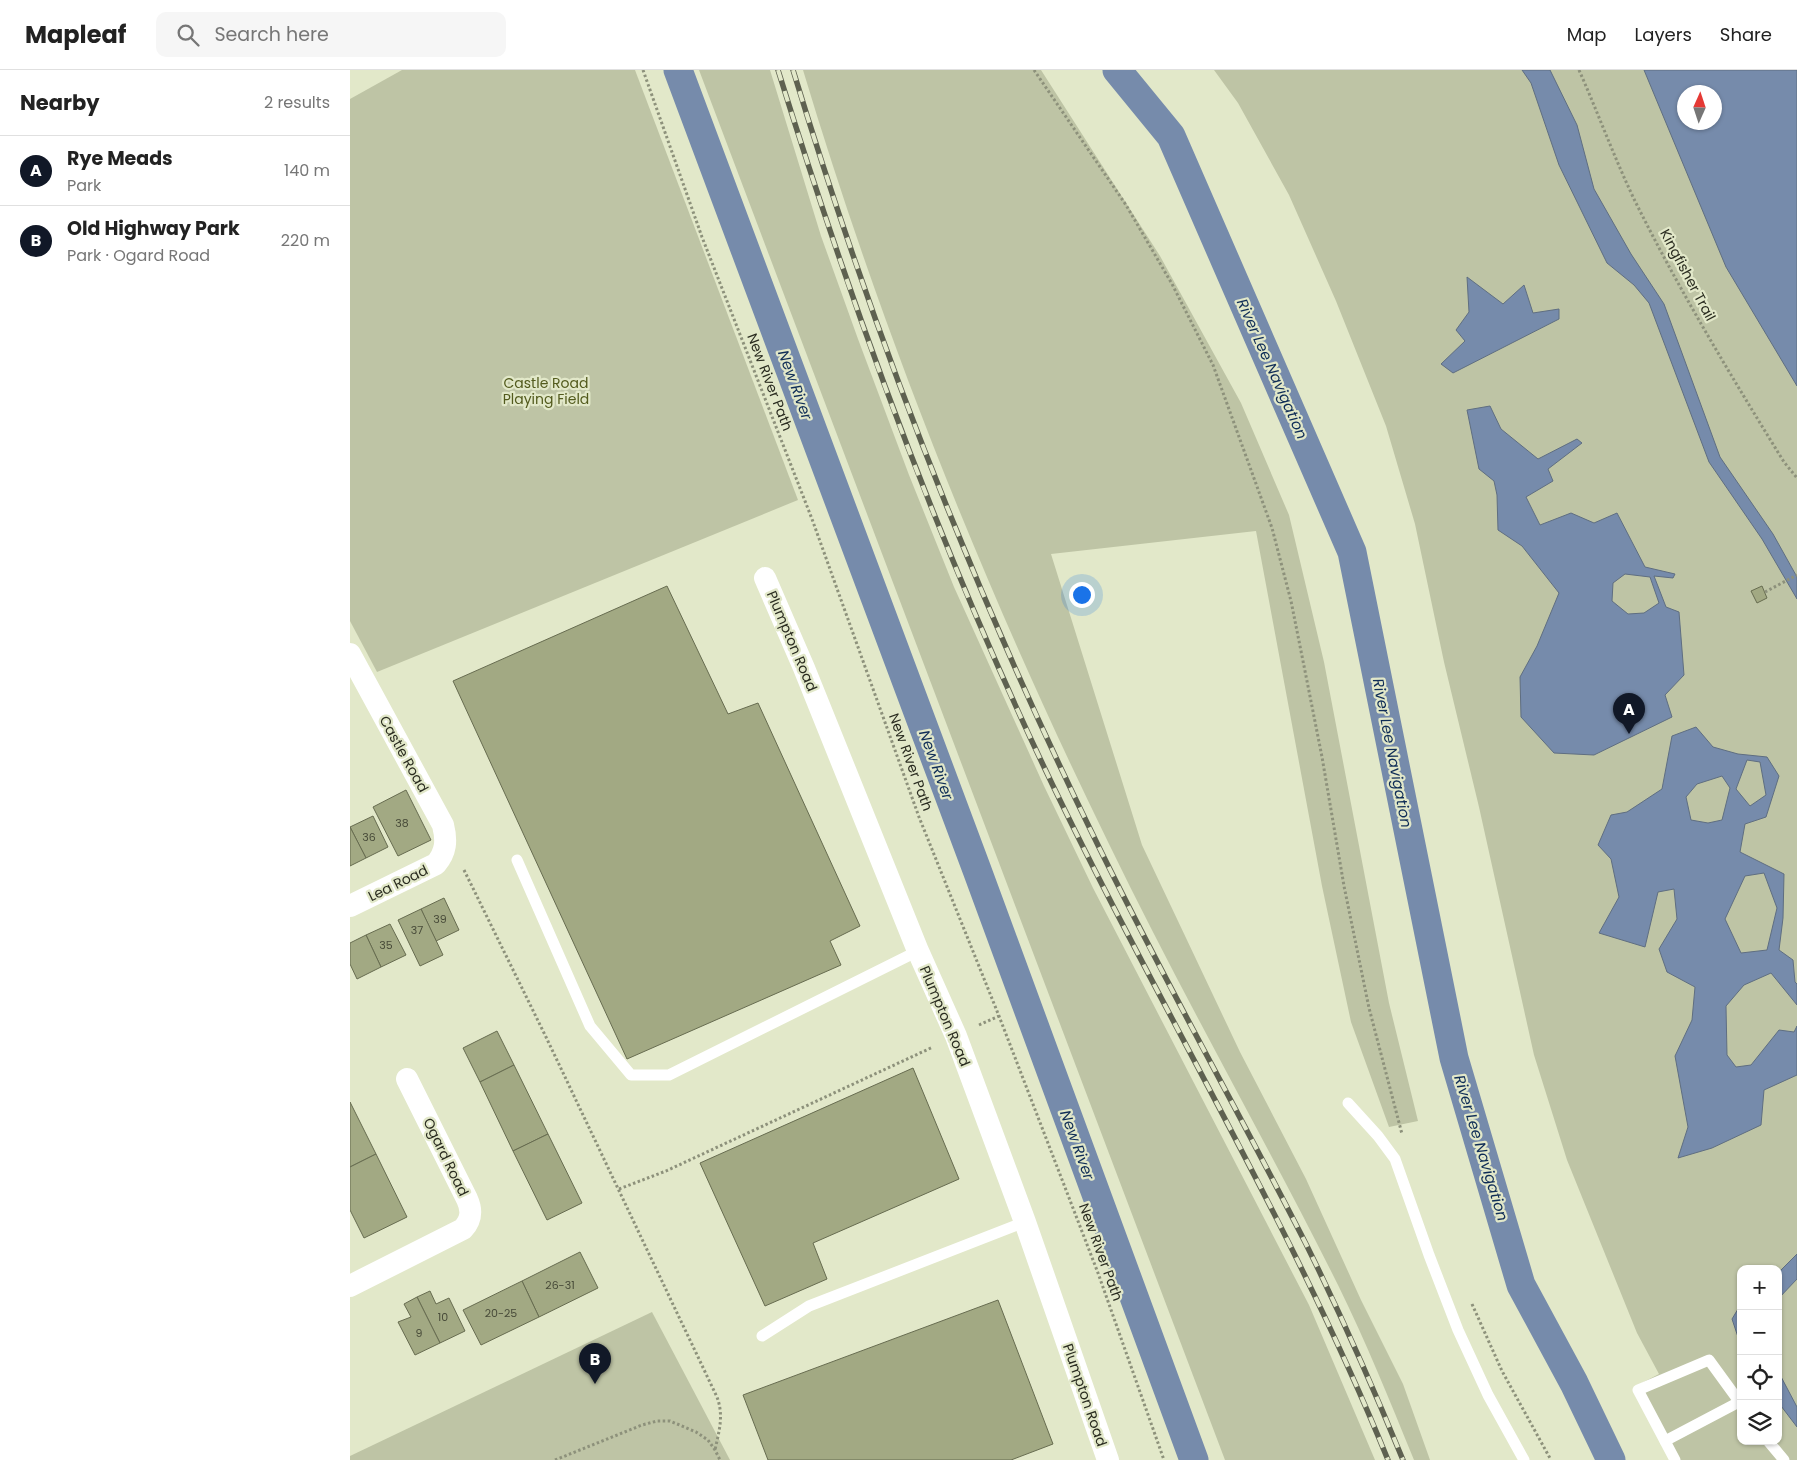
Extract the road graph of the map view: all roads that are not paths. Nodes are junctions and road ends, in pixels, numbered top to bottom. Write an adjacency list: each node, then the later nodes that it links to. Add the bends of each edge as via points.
1 (765, 578): 6 (street, Plumpton Road)
2 (350, 654): 3 (street, Castle Road, via 443,825 446,836)
3 (444, 852): 5 (street, Lea Road, via 436,864)
4 (518, 860): 6 (lane, via 590,1026 631,1075 669,1075)
5 (350, 906)
6 (918, 951): 9 (street, Plumpton Road, via 956,1036)
7 (407, 1079): 10 (street, Ogard Road, via 467,1199 470,1219 463,1229)
8 (1348, 1103): 17 (lane, via 1395,1159 1458,1330 1488,1395)
9 (1025, 1222): 11 (lane, via 809,1306); 16 (street, Plumpton Road)
10 (350, 1286)
11 (762, 1336)
12 (1738, 1400): 14 (lane, via 1709,1360 1638,1390)
13 (1737, 1404): 14 (lane)
14 (1665, 1440): 18 (lane)
15 (1771, 1445): 19 (lane)
16 (1108, 1460)
17 (1524, 1460)
18 (1676, 1460)
19 (1784, 1460)

